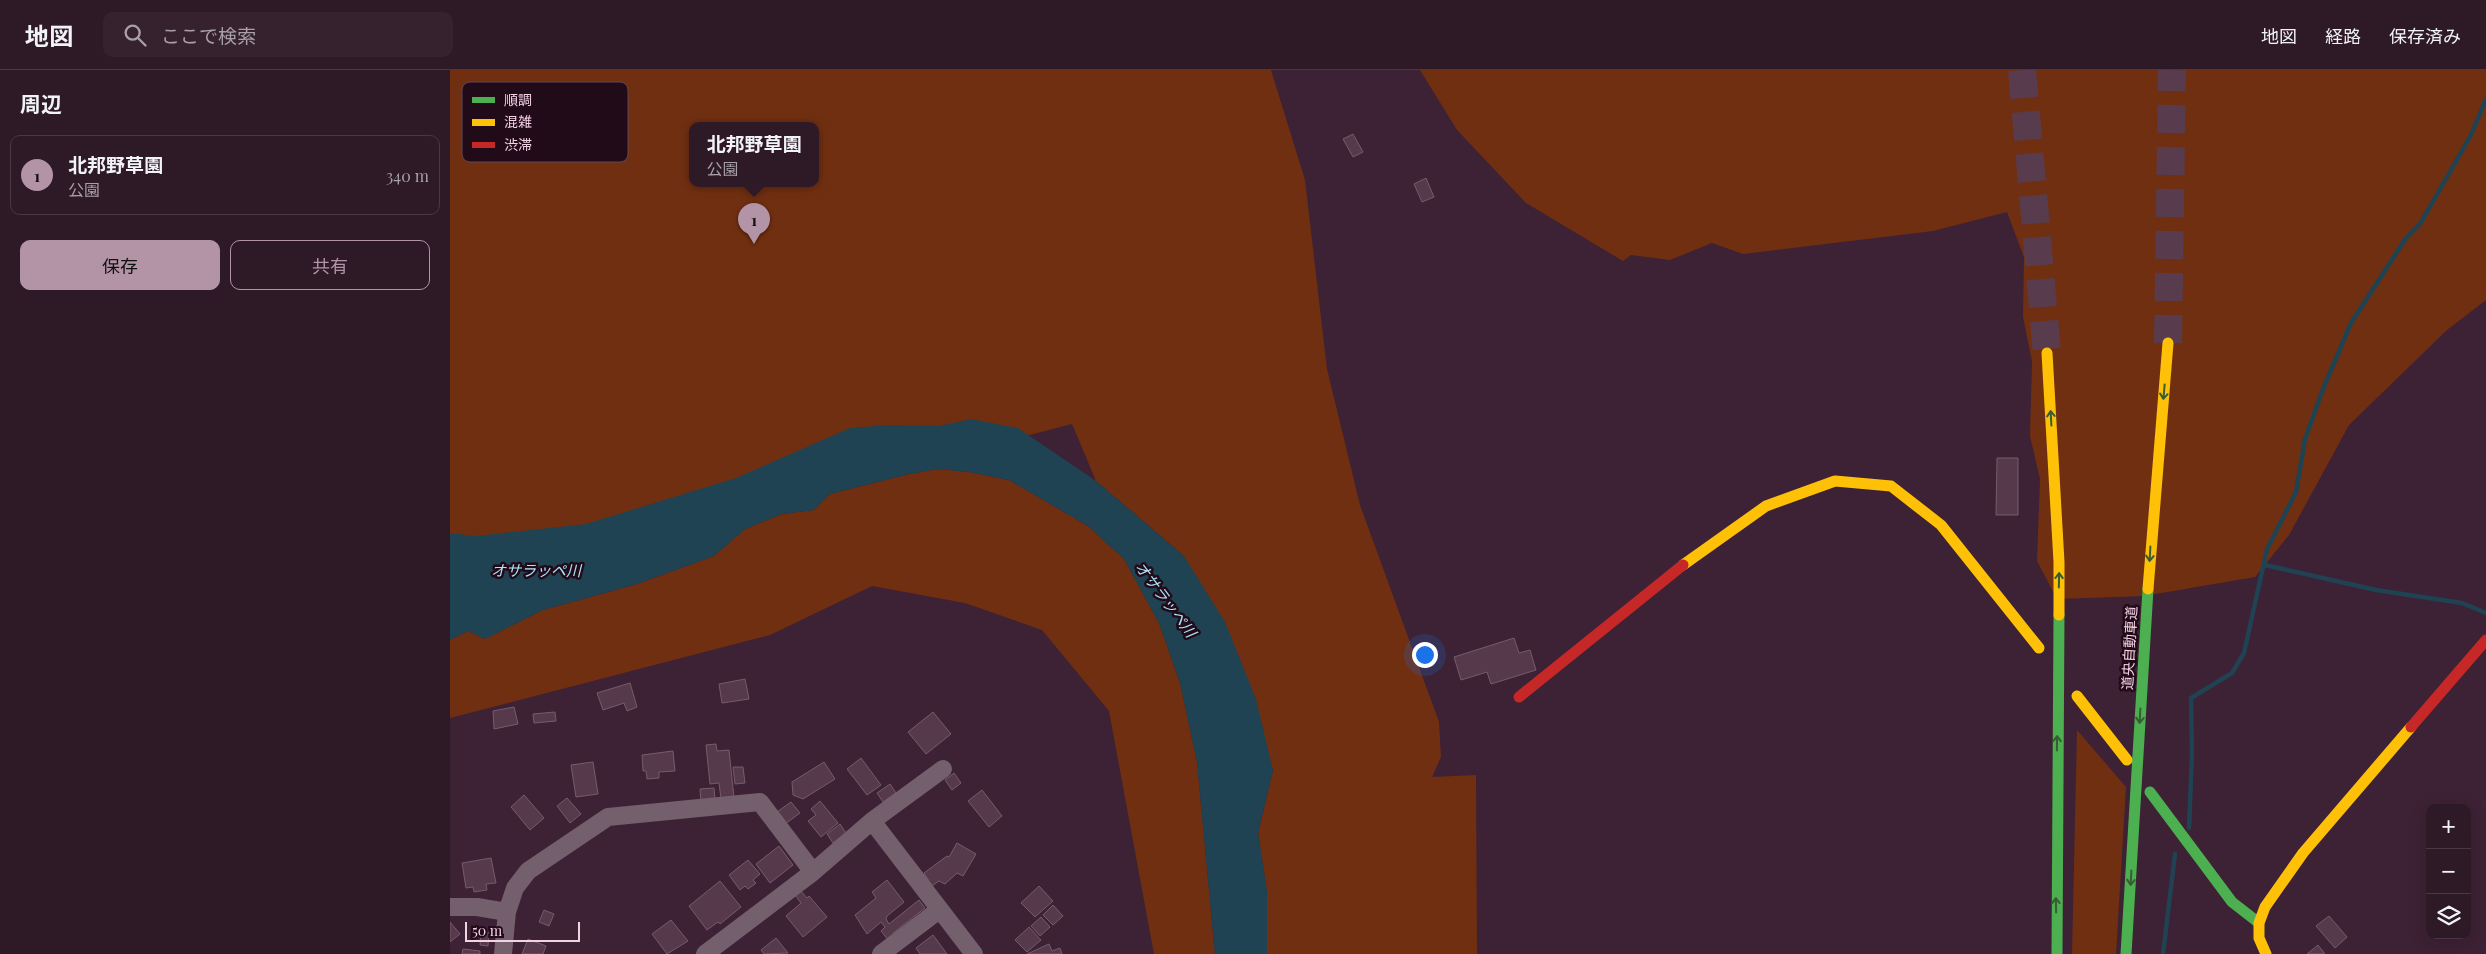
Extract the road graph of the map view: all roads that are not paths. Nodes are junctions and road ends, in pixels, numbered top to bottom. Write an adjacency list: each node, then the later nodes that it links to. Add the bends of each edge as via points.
1 (2168, 343): 21 (main road, 道央自動車道, one-way to 21, via 2152,517)
2 (2048, 353): 20 (main road, one-way to 2, via 2059,562)
3 (2486, 640): 15 (main road, via 2303,853 2265,907)
4 (2039, 648): 6 (main road, via 1941,525 1891,486 1835,481 1766,506 1661,582)
5 (2077, 696): 7 (main road)
6 (1519, 698)
7 (2127, 760)
8 (943, 769): 10 (street)
9 (2150, 792): 15 (main road, via 2232,902)
10 (872, 821): 11 (street); 13 (street)
11 (813, 872): 14 (street, via 760,802 608,817 528,871 515,888); 17 (street)
12 (450, 907): 14 (street)
13 (939, 910): 18 (street); 19 (street)
14 (507, 912): 16 (street)
15 (2259, 923): 22 (main road, via 2259,938)
16 (503, 954)
17 (705, 954)
18 (881, 954)
19 (974, 954)
20 (2057, 954)
21 (2126, 954)
22 (2266, 954)

